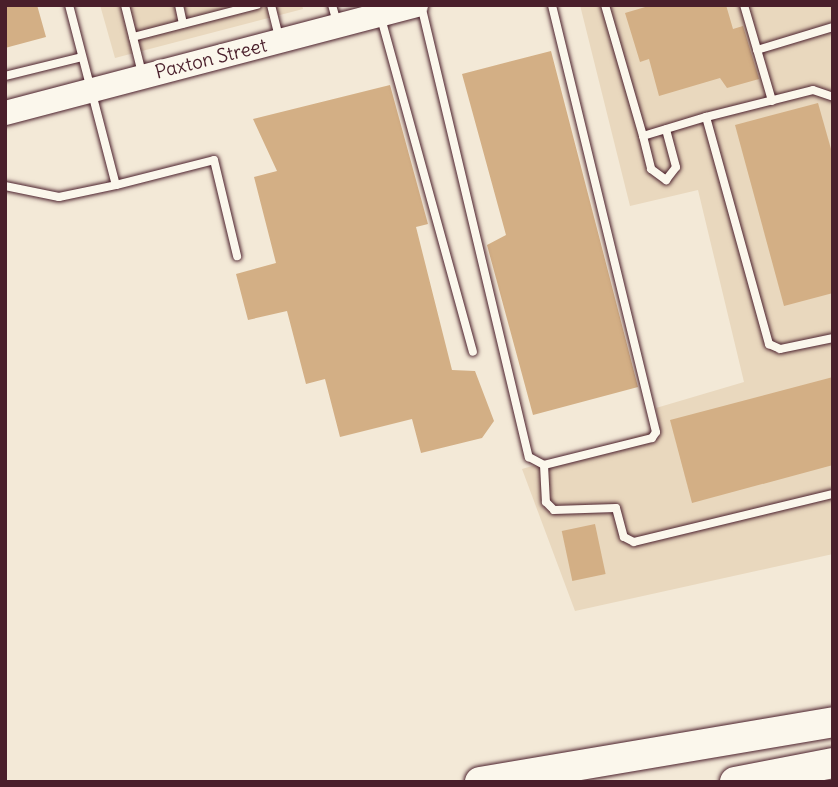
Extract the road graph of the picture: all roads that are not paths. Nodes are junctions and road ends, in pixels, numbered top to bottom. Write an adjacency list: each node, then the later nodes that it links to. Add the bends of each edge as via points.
1 (69, 5): 17 (lane)
2 (125, 5): 14 (lane)
3 (257, 5): 12 (lane)
4 (271, 5): 15 (lane)
5 (418, 5): 11 (main road, Paxton Street); 32 (lane, via 529,457)
6 (552, 5): 32 (lane, via 656,432 652,439)
7 (605, 5): 26 (lane)
8 (744, 5): 16 (lane)
9 (181, 7): 12 (lane)
10 (335, 15): 11 (main road, Paxton Street); 15 (main road, Paxton Street)
11 (380, 15): 31 (lane)
12 (183, 24): 14 (lane)
13 (833, 27): 16 (lane)
14 (133, 37): 19 (lane)
15 (279, 41): 19 (main road, Paxton Street)
16 (757, 50): 22 (lane)
17 (82, 57): 18 (lane); 20 (lane)
18 (5, 76)
19 (143, 76): 20 (main road, Paxton Street)
20 (91, 90): 23 (main road, Paxton Street); 27 (lane)
21 (833, 97): 22 (lane, via 813,90)
22 (772, 101): 24 (lane)
23 (5, 113)
24 (706, 117): 25 (lane); 30 (lane, via 761,331 780,349)
25 (666, 129): 26 (lane); 26 (lane, via 676,167 666,180 652,169)
26 (643, 135)
27 (116, 185): 28 (lane, via 59,197); 29 (lane, via 214,160)
28 (5, 186)
29 (237, 256)
30 (833, 338)
31 (473, 352)
32 (544, 465): 33 (lane, via 546,502 554,510 616,508 624,537 654,537)
33 (833, 494)
34 (833, 722): 36 (highway)
35 (833, 763): 37 (highway)
36 (480, 782)
37 (735, 782)

